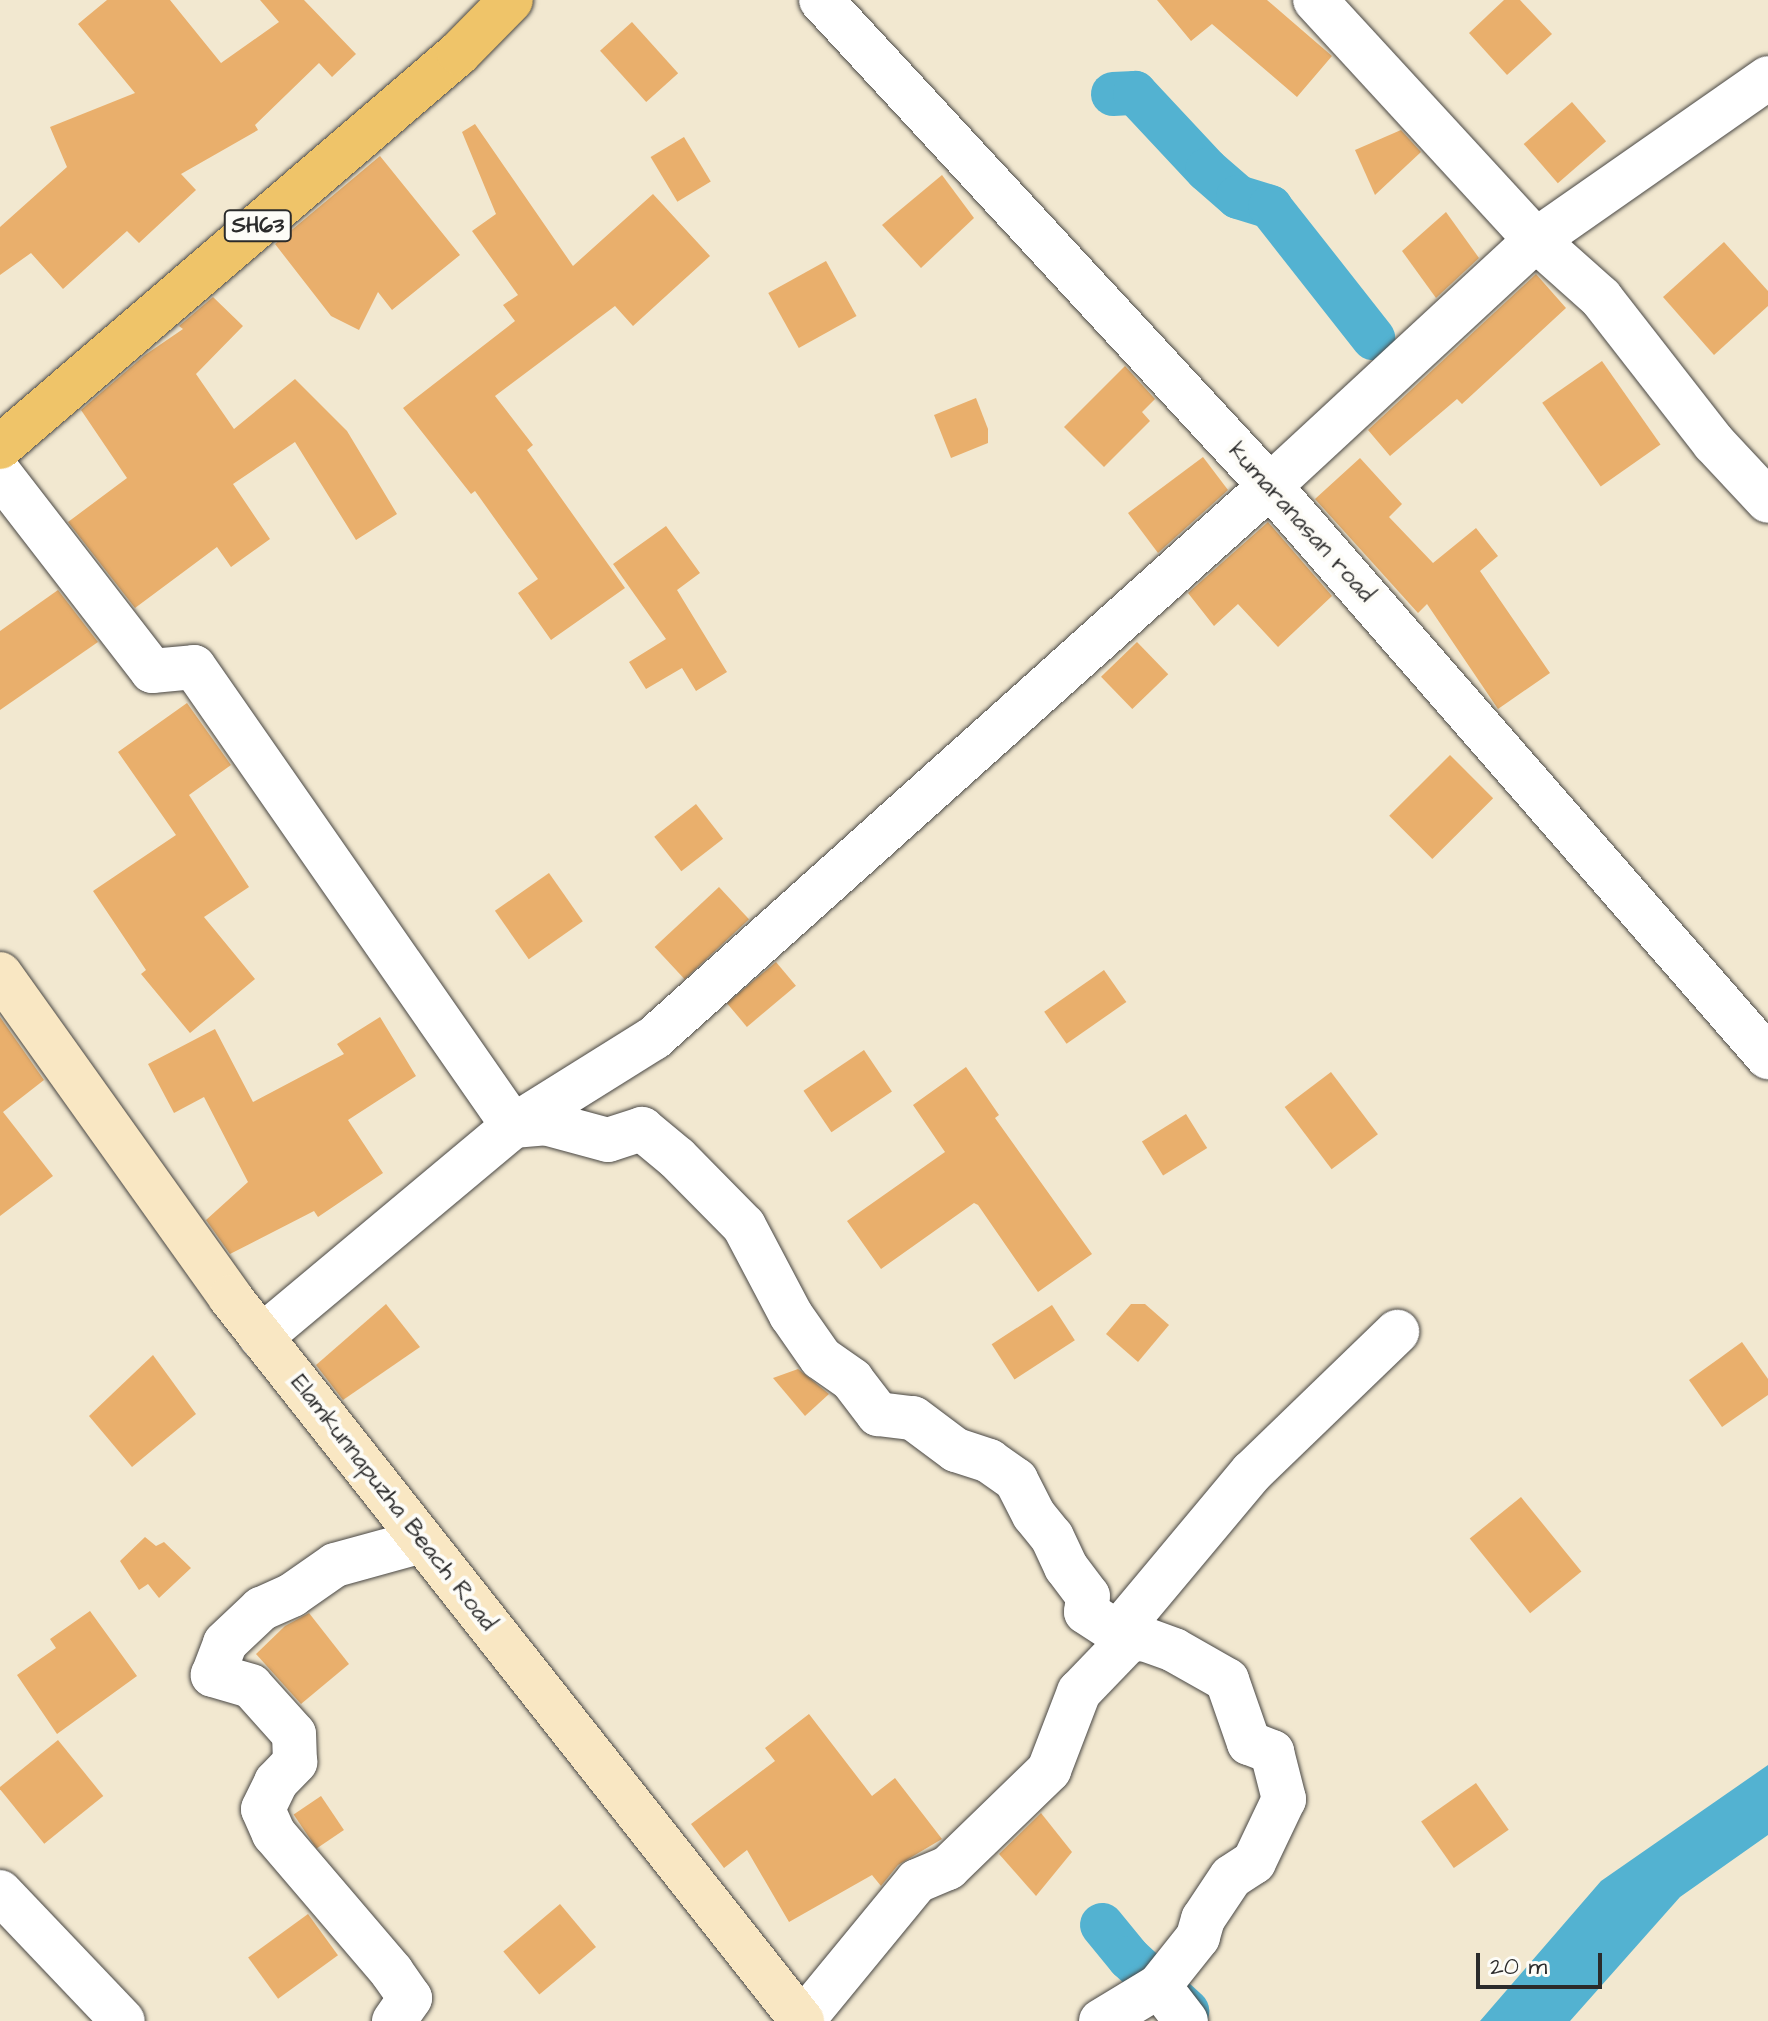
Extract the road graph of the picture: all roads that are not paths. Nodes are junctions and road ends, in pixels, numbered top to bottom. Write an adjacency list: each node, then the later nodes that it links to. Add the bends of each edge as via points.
1 (511, 0): 6 (main road, SH63, via 459,53)
2 (821, 0): 8 (street, kumaranasan road)
3 (1315, 0): 5 (street)
4 (1768, 78): 5 (street)
5 (1536, 240): 8 (street); 9 (street, via 1601,298 1714,443)
6 (0, 447)
7 (0, 474): 12 (street, via 152,671 194,667)
8 (1270, 486): 11 (street, kumaranasan road); 12 (street, via 654,1038)
9 (1768, 501)
10 (0, 974): 14 (main road, Elamkunnapuzha Beach Road)
11 (1768, 1057)
12 (513, 1126): 14 (street); 16 (street, via 545,1123 608,1140 642,1129 677,1158 744,1226 791,1315 821,1358 852,1380 878,1414 913,1418 956,1450 989,1461 1016,1480 1088,1596 1086,1612)
13 (1397, 1332): 16 (street, via 1252,1472)
14 (261, 1337): 15 (main road, Elamkunnapuzha Beach Road)
15 (422, 1541): 20 (street, via 335,1565 261,1609 225,1643 213,1675 251,1686 294,1734 295,1762 276,1782 263,1809 274,1834 410,1998); 21 (main road, Elamkunnapuzha Beach Road)
16 (1124, 1636): 18 (street, via 1174,1650 1227,1680 1249,1743 1272,1752 1284,1799 1254,1862 1231,1877 1203,1919 1198,1937); 21 (street, via 1079,1692 1049,1770 948,1868 917,1881)
17 (0, 1892): 19 (street)
18 (1164, 1979): 22 (street); 23 (street)
19 (123, 2021)
20 (394, 2021)
21 (802, 2021)
22 (1101, 2021)
23 (1186, 2021)

